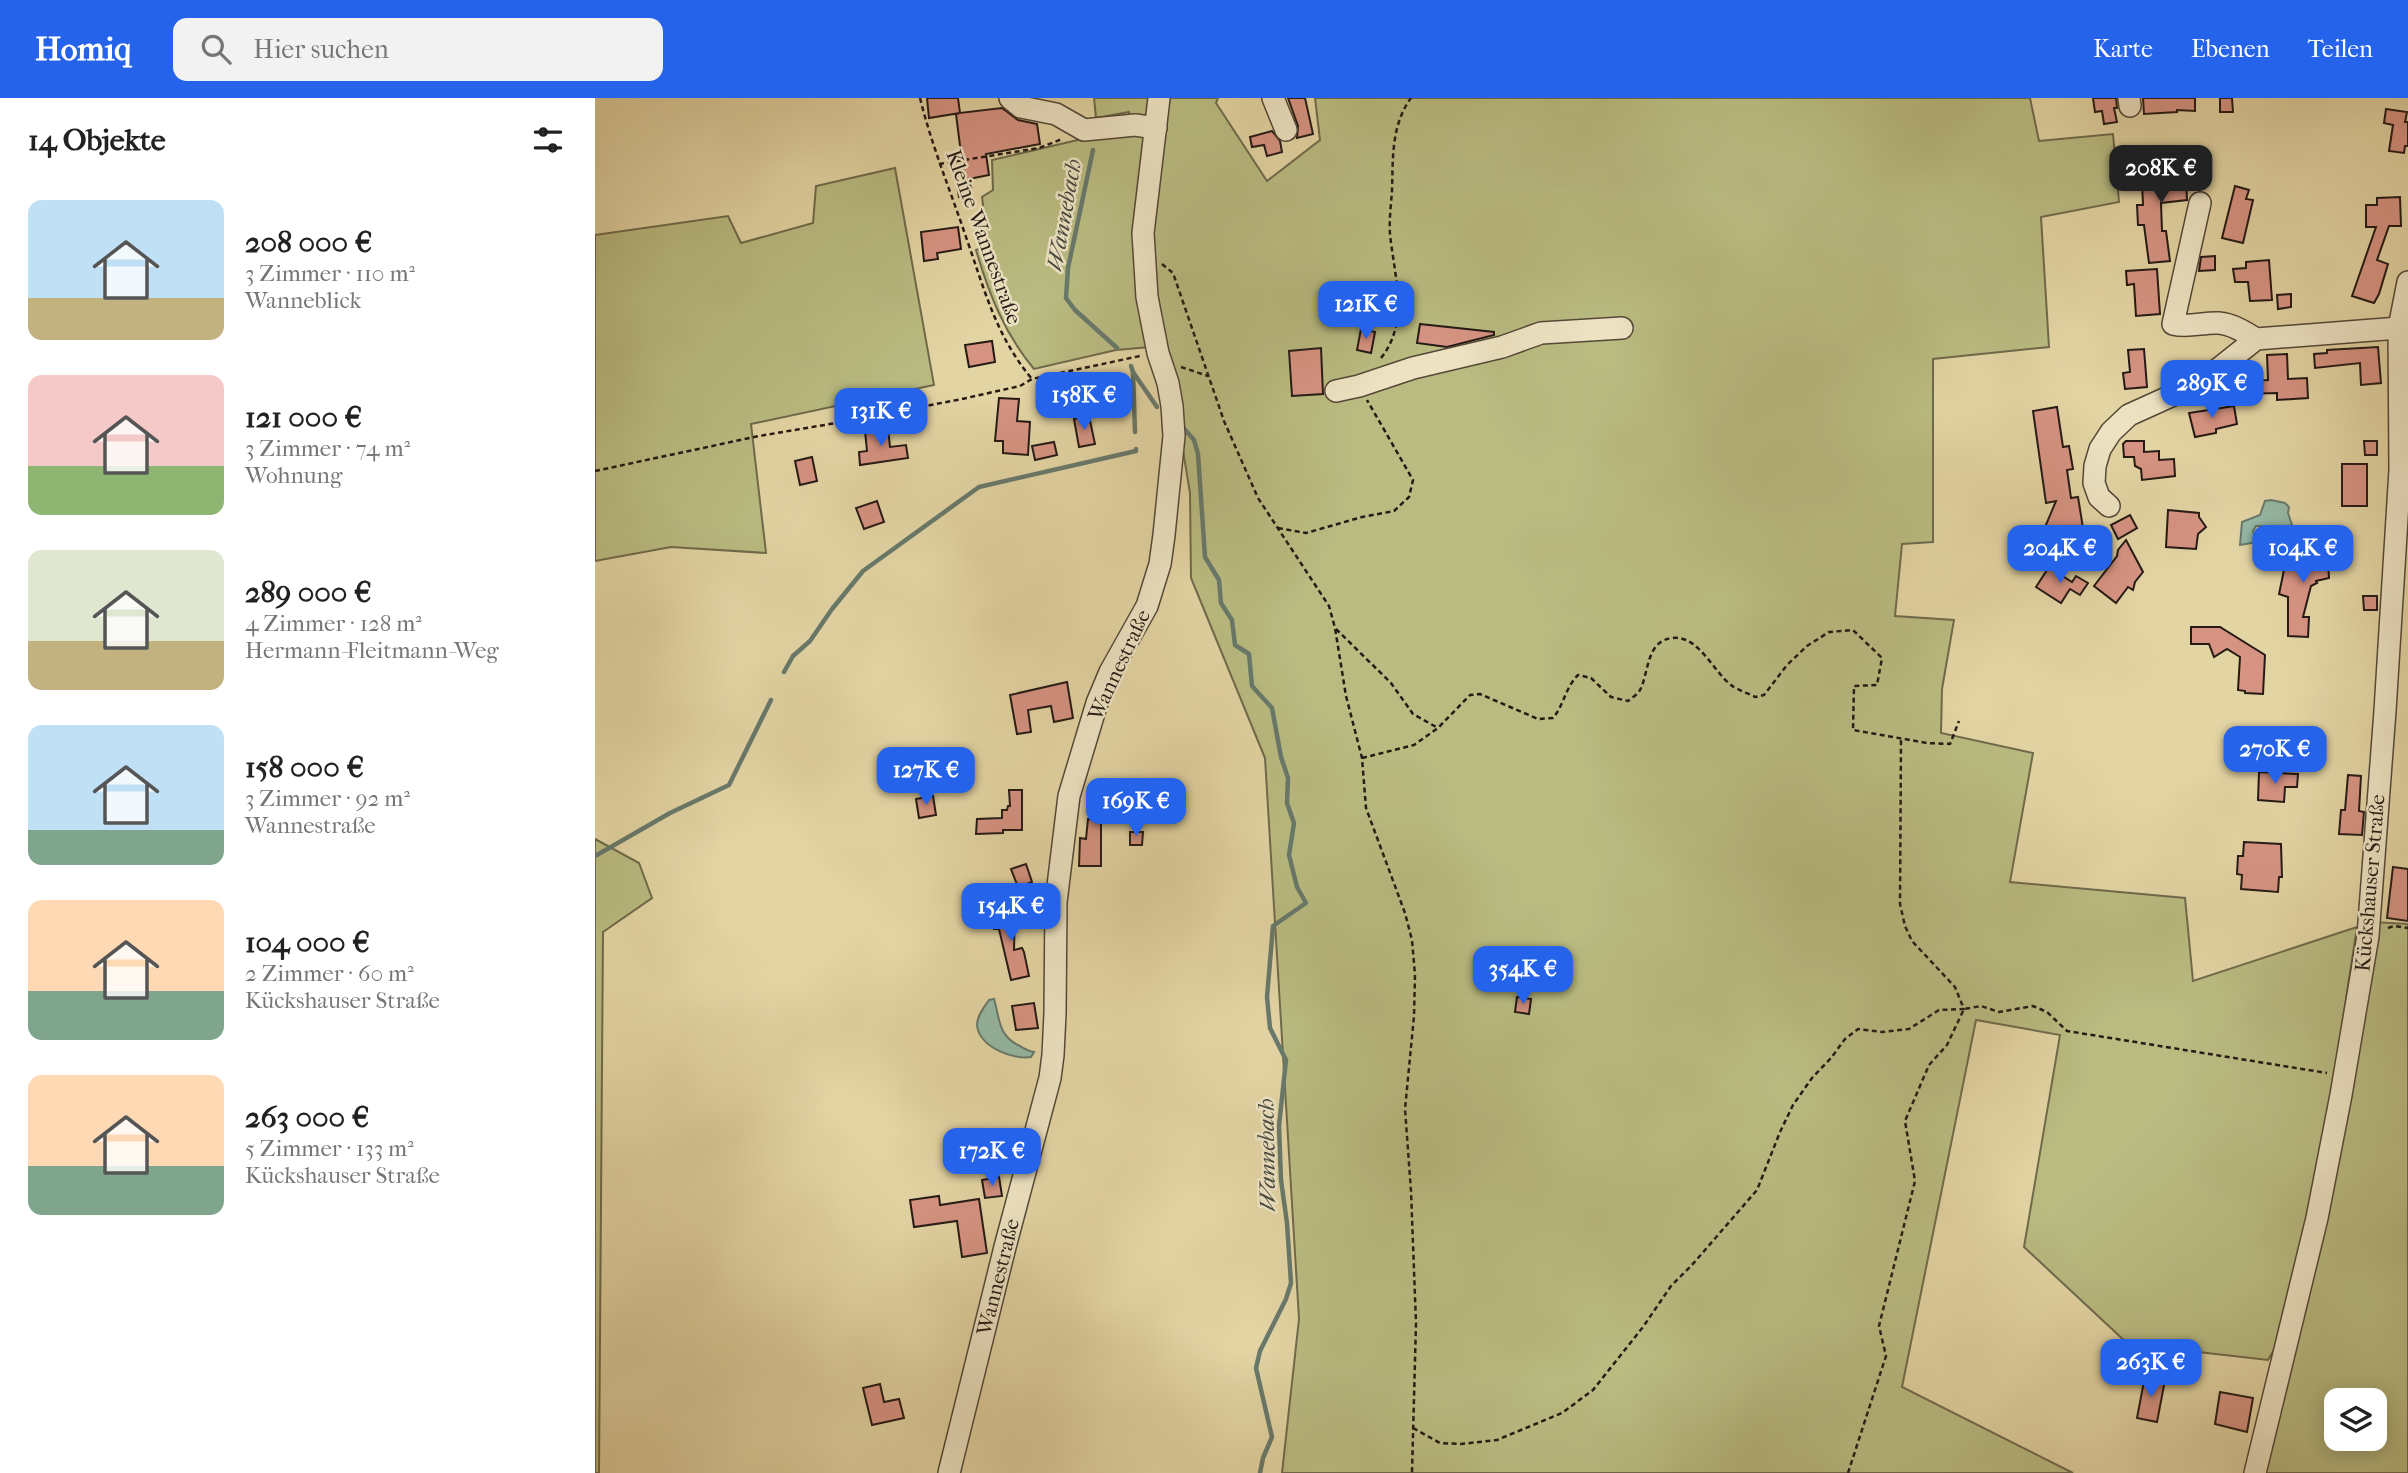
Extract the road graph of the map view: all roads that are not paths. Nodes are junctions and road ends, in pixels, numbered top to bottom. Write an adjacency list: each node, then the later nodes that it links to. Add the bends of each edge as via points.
1 (1010, 98): 4 (street, via 1021,107 1056,114 1084,130 1135,125)
2 (1159, 98): 4 (street, Wannestraße)
3 (1273, 98): 5 (street)
4 (1156, 128): 14 (street, Wannestraße, via 1143,254 1174,436 1160,564 1147,606 1097,703 1069,796 1056,902 1050,1079)
5 (1286, 130)
6 (2200, 203): 10 (street, via 2173,324 2220,323)
7 (2408, 282): 9 (street, Kückshauser Straße)
8 (1622, 328): 12 (street, via 1541,332 1502,347)
9 (2399, 328): 10 (street); 11 (street, Kückshauser Straße)
10 (2256, 339): 13 (street, via 2202,382 2129,415 2111,432 2100,449 2094,483)
11 (2404, 373): 15 (street, Kückshauser Straße, via 2368,936 2317,1219)
12 (1336, 391)
13 (2109, 506)
14 (949, 1473)
15 (2255, 1473)

